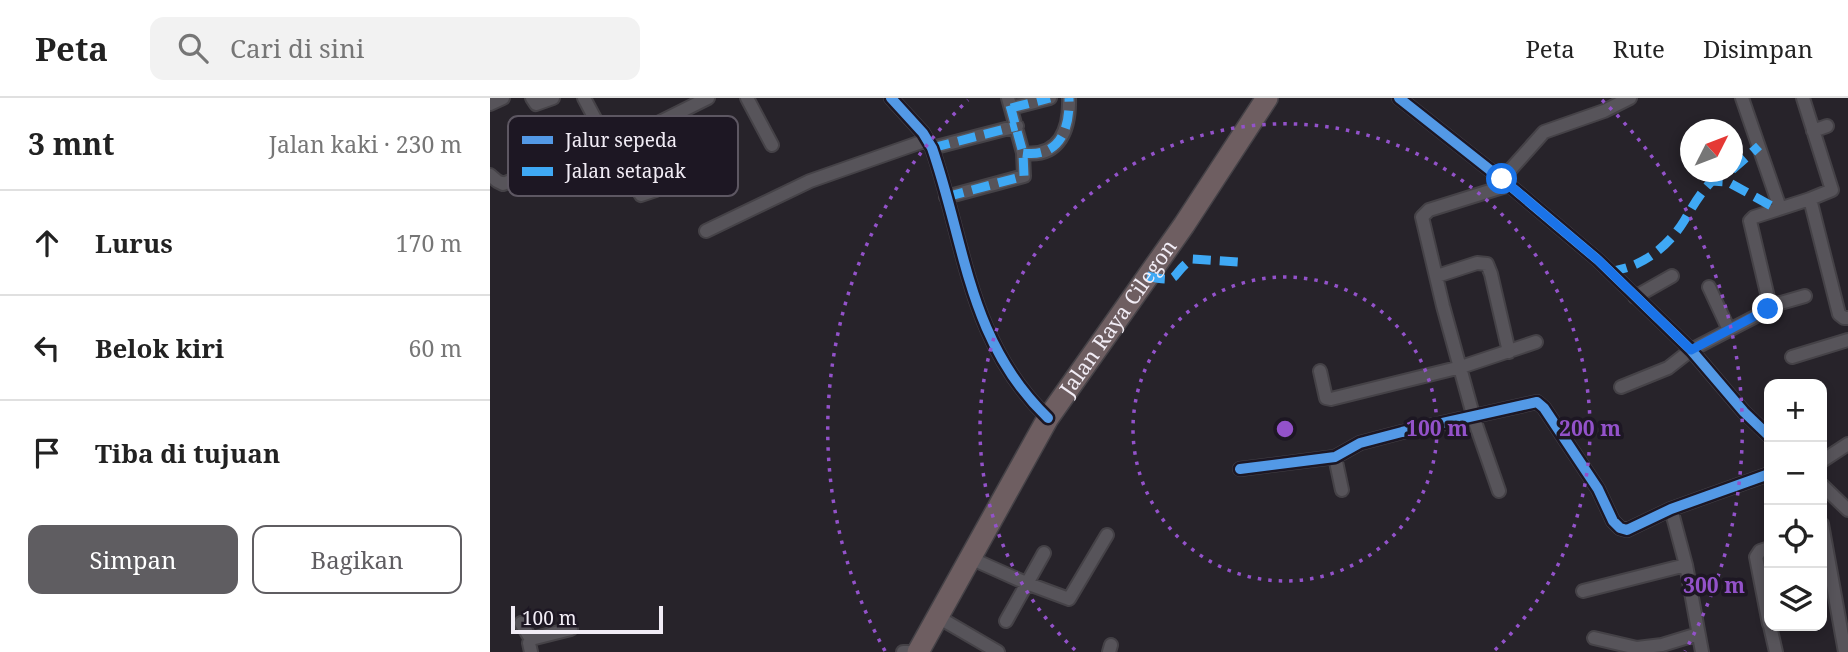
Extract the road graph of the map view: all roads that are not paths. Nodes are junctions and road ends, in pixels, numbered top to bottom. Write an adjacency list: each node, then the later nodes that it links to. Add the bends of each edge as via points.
1 (503, 98): 16 (street)
2 (532, 98): 3 (street, via 540,104)
3 (553, 98)
4 (584, 98): 17 (street)
5 (708, 98): 18 (street)
6 (747, 98): 23 (street)
7 (891, 98): 22 (street)
8 (1050, 98): 15 (street)
9 (1069, 98): 24 (street, via 1069,119 1061,137 1048,149)
10 (1267, 98): 49 (highway, Jalan Raya Cilegon)
11 (1399, 98): 27 (street)
12 (1630, 98): 27 (street, via 1544,132)
13 (1742, 98): 30 (street)
14 (1803, 98): 21 (street)
15 (1009, 103): 19 (street)
16 (490, 104)
17 (594, 116)
18 (671, 116)
19 (1017, 126): 22 (street); 24 (street)
20 (1827, 126): 21 (street)
21 (1813, 131): 29 (street, via 1832,190)
22 (930, 144): 28 (street); 31 (street, via 810,181)
23 (772, 145)
24 (1023, 153): 28 (street, via 1022,178)
25 (490, 175): 26 (street, via 503,184)
26 (508, 182)
27 (1506, 182): 32 (street, via 1422,217); 36 (street)
28 (946, 197): 49 (street, via 969,282 993,345 1018,385)
29 (1810, 199): 30 (street); 38 (street, via 1839,314)
30 (1780, 208): 37 (street, via 1750,221)
31 (706, 230)
32 (1437, 276): 43 (street, via 1487,264); 45 (street)
33 (1672, 276): 36 (street)
34 (1709, 287): 39 (street)
35 (1805, 296): 37 (street)
36 (1635, 297): 42 (street)
37 (1770, 306): 39 (street)
38 (1848, 318)
39 (1728, 330): 42 (street)
40 (1848, 340): 44 (street)
41 (1536, 342): 43 (street)
42 (1691, 350): 47 (street, via 1668,368); 50 (street)
43 (1509, 352): 45 (street)
44 (1792, 357)
45 (1461, 367): 46 (street, via 1331,399 1324,393); 48 (street)
46 (1320, 371)
47 (1621, 387)
48 (1474, 415): 52 (street, via 1360,443); 58 (street); 59 (street, via 1537,402 1586,470 1620,528 1628,530)
49 (1048, 418): 64 (highway, Jalan Raya Cilegon)
50 (1764, 431)
51 (1848, 444): 53 (street)
52 (1335, 457): 54 (street); 56 (street)
53 (1827, 458)
54 (1240, 469)
55 (1764, 476): 59 (street)
56 (1342, 490)
57 (1827, 490): 60 (street)
58 (1499, 491)
59 (1671, 509): 66 (street)
60 (1848, 510)
61 (1107, 535): 67 (street, via 1069,599)
62 (1764, 550): 69 (street, via 1756,557)
63 (1044, 553): 67 (street)
64 (970, 558): 67 (street); 70 (highway, Jalan Raya Cilegon)
65 (1827, 558): 85 (street)
66 (1686, 565): 68 (street); 76 (street)
67 (1026, 583): 71 (street)
68 (1583, 591)
69 (1764, 599)
70 (938, 617): 74 (street); 80 (highway, Jalan Raya Cilegon)
71 (1006, 621)
72 (521, 623): 78 (street)
73 (571, 629): 78 (street)
74 (961, 630): 81 (street); 82 (street)
75 (1771, 631): 84 (street)
76 (1698, 634): 77 (street, via 1637,648); 83 (street)
77 (1594, 638)
78 (531, 646)
79 (903, 652): 80 (street)
80 (918, 652)
81 (981, 652)
82 (998, 652)
83 (1702, 652)
84 (1776, 652)
85 (1845, 652)

